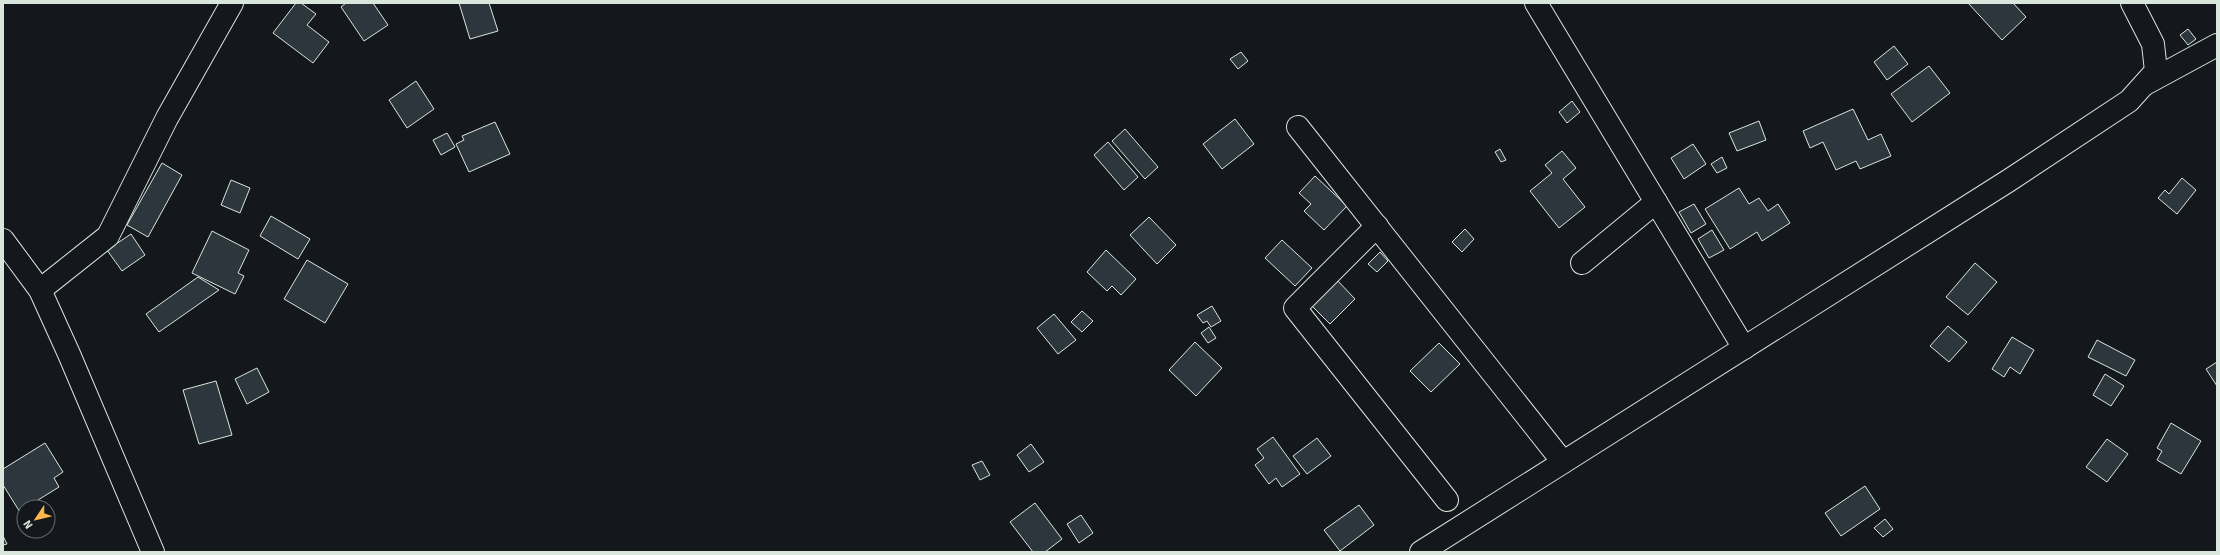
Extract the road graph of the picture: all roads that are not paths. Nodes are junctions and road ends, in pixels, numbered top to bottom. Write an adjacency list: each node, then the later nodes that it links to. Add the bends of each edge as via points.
1 (232, 3): 11 (street, via 167,118 108,236)
2 (1536, 3): 7 (street)
3 (2132, 3): 5 (street, via 2153,44 2156,71)
4 (2217, 45): 5 (street)
5 (2145, 84): 12 (street, via 2129,101)
6 (1298, 127): 8 (street)
7 (1656, 202): 10 (street); 12 (street)
8 (1377, 226): 13 (street); 14 (street, via 1295,308)
9 (3, 240): 11 (street)
10 (1582, 263)
11 (40, 290): 15 (street)
12 (1744, 348): 13 (street)
13 (1563, 462): 16 (street)
14 (1447, 500)
15 (153, 552)
16 (1421, 552)

